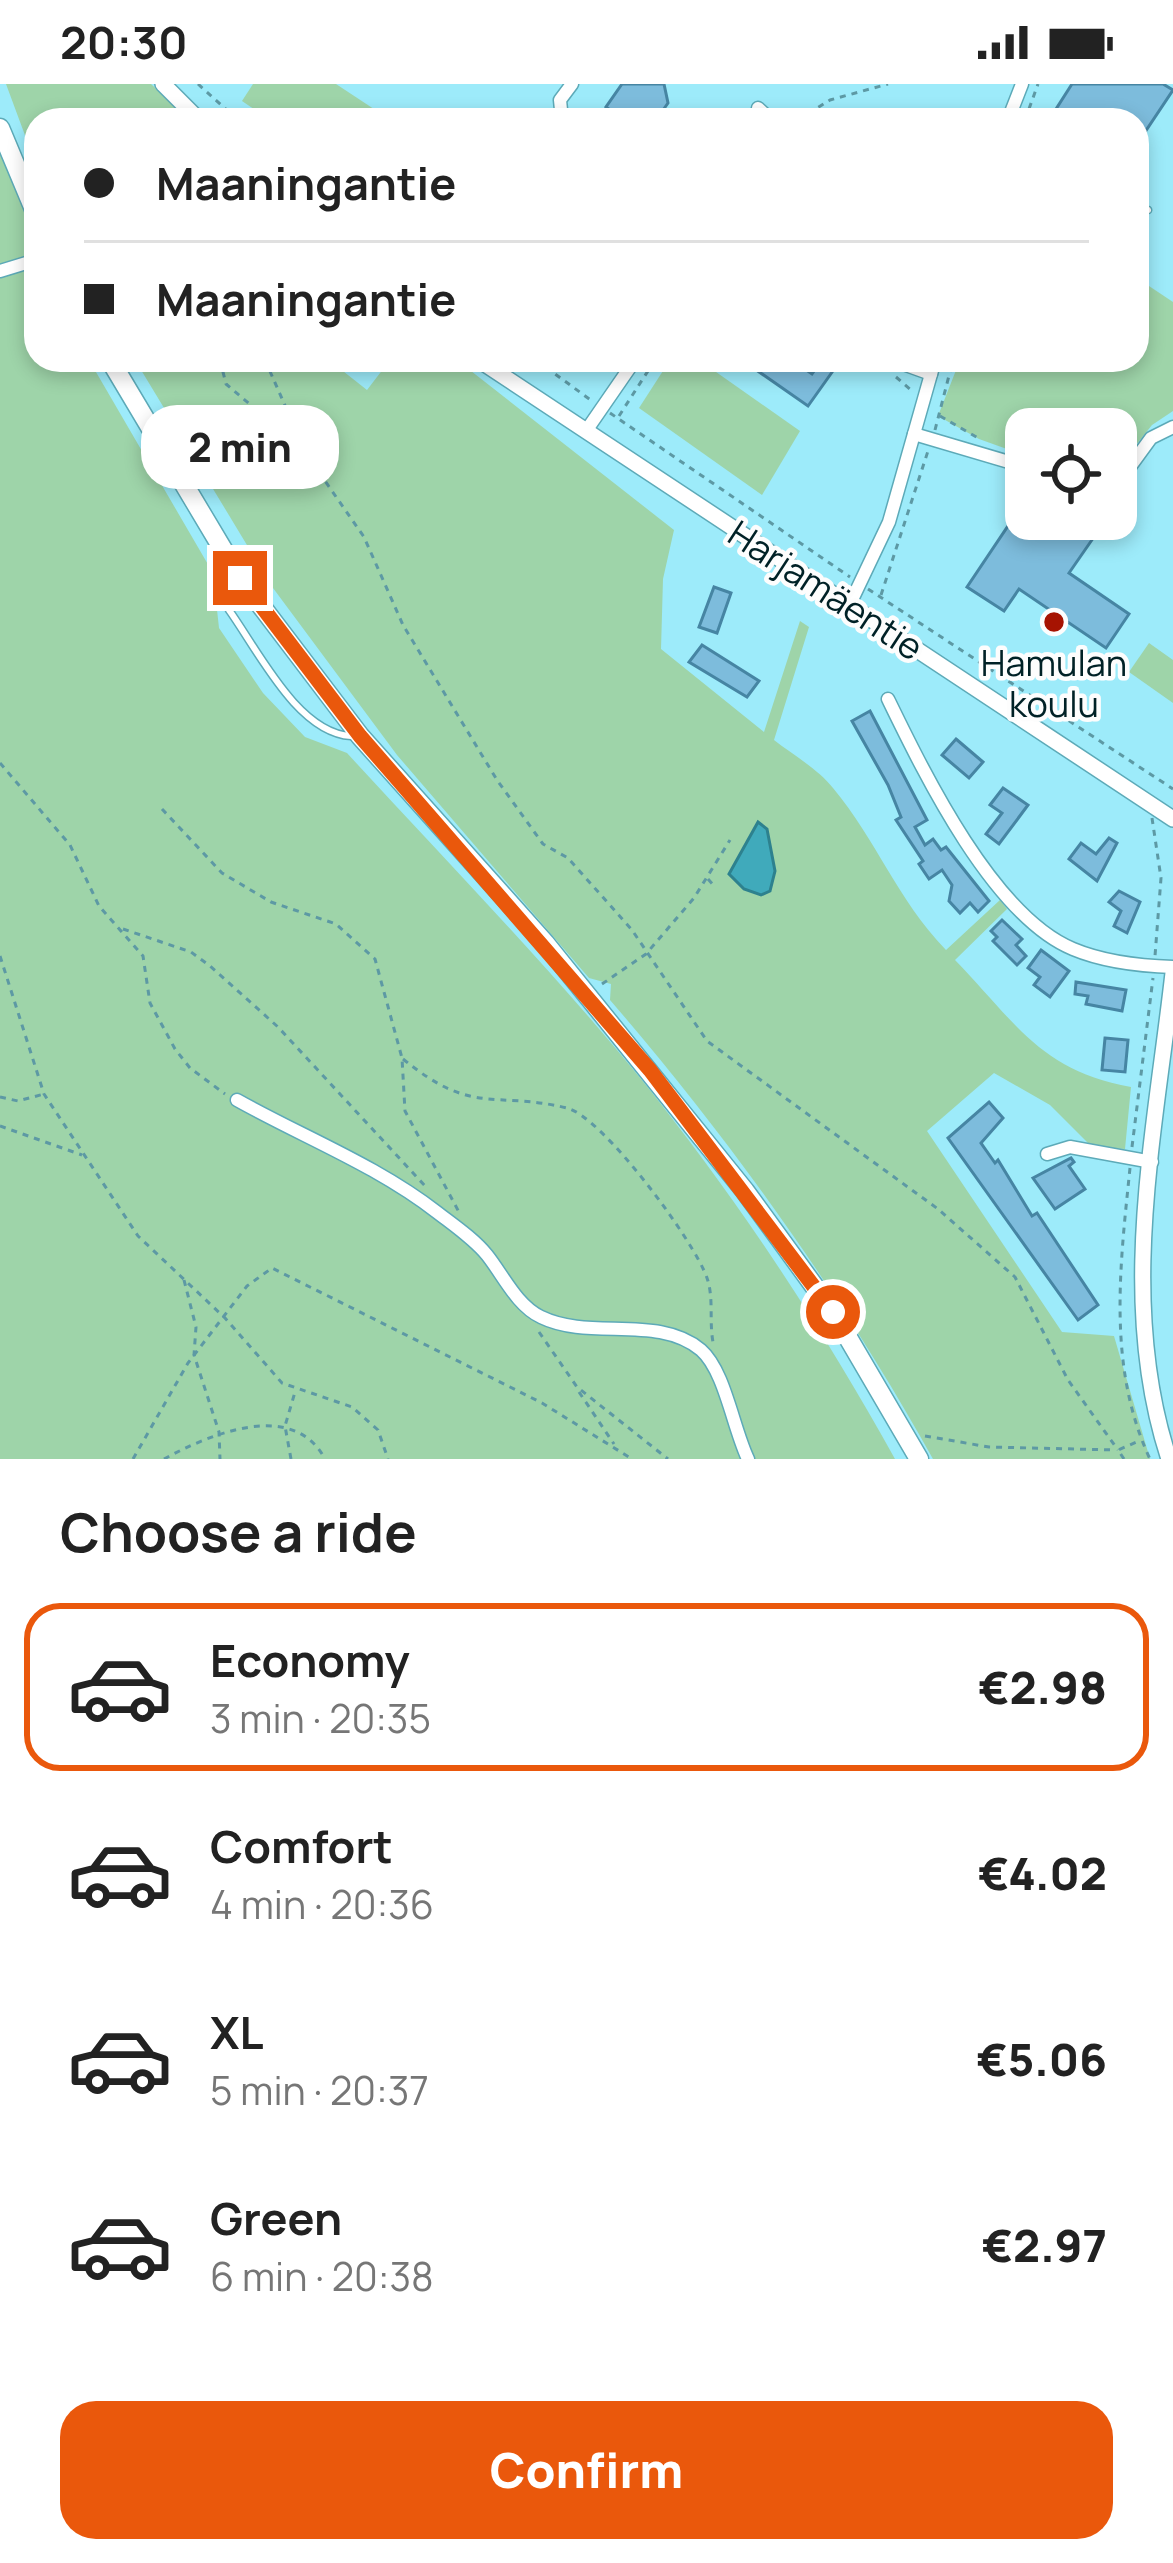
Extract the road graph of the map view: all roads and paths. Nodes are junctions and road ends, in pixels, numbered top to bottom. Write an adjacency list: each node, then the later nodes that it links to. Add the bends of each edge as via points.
1 (163, 84): 4 (street)
2 (198, 84): 5 (path)
3 (889, 84): 6 (path)
4 (187, 108)
5 (225, 108)
6 (817, 108)
7 (0, 128): 8 (main road)
8 (24, 185)
9 (117, 372): 29 (main road)
10 (223, 372): 26 (path, via 259,412 284,422)
11 (270, 372): 26 (path)
12 (497, 372): 22 (street, Harjamäentie)
13 (627, 372): 22 (street)
14 (647, 372): 20 (path)
15 (898, 372): 18 (path)
16 (932, 372): 18 (street)
17 (950, 372): 19 (path)
18 (925, 397): 23 (street)
19 (938, 416): 24 (path); 25 (path)
20 (618, 418)
21 (1173, 427): 27 (street)
22 (586, 431): 31 (street, Harjamäentie)
23 (914, 434): 24 (street); 31 (street, via 889,522)
24 (933, 439): 28 (street); 30 (path)
25 (979, 439)
26 (307, 454): 45 (path, via 364,537 403,625 521,817 581,872)
27 (1137, 457)
28 (1005, 461)
29 (240, 578): 35 (main road); 35 (lane, via 229,610 305,720 331,735)
30 (880, 597)
31 (850, 604): 38 (street, Harjamäentie)
32 (1000, 676): 33 (path)
33 (993, 687)
34 (888, 699): 47 (street, via 937,798 1034,922 1072,949)
35 (360, 736): 48 (main road)
36 (0, 763): 44 (path, via 70,845 99,906)
37 (162, 809): 49 (path, via 221,873 359,942 390,999)
38 (1173, 819)
39 (730, 840): 42 (path)
40 (1159, 863): 41 (path)
41 (1173, 865)
42 (706, 878): 43 (path); 45 (path)
43 (716, 887)
44 (123, 929): 52 (path, via 143,956 150,1003 175,1049 209,1085); 57 (path, via 210,966)
45 (646, 954): 48 (path); 71 (path, via 707,1041 938,1209 1015,1277 1068,1380)
46 (0, 956): 50 (path)
47 (1173, 970): 56 (street)
48 (596, 991): 81 (main road, via 833,1312)
49 (402, 1058): 58 (path, via 405,1111); 63 (path, via 457,1094 568,1108 592,1125 689,1240 707,1278)
50 (44, 1094): 51 (path); 55 (path)
51 (0, 1097)
52 (237, 1100): 63 (street, via 418,1198 484,1251 534,1314 686,1341)
53 (0, 1126): 55 (path)
54 (1047, 1154): 56 (street, via 1070,1147)
55 (82, 1155): 59 (path, via 138,1236)
56 (1152, 1162): 83 (street, via 1139,1280 1145,1356)
57 (439, 1202)
58 (464, 1220)
59 (184, 1280): 60 (path); 62 (path)
60 (225, 1318): 62 (path); 65 (path); 70 (path, via 272,1268)
61 (538, 1328): 64 (path)
62 (194, 1355): 67 (path); 72 (path)
63 (717, 1368): 80 (street)
64 (566, 1370): 70 (path); 79 (path, via 592,1402)
65 (294, 1388): 66 (path); 77 (path, via 352,1407 378,1430)
66 (285, 1426): 67 (path); 75 (path); 76 (path, via 311,1437)
67 (219, 1432): 73 (path); 74 (path)
68 (925, 1436): 71 (path, via 988,1447)
69 (1141, 1440): 71 (path)
70 (620, 1450): 78 (path)
71 (1118, 1450): 82 (path)
72 (133, 1459)
73 (164, 1459)
74 (220, 1459)
75 (291, 1459)
76 (325, 1459)
77 (388, 1459)
78 (628, 1459)
79 (668, 1459)
80 (748, 1459)
81 (919, 1459)
82 (1124, 1459)
83 (1169, 1459)

